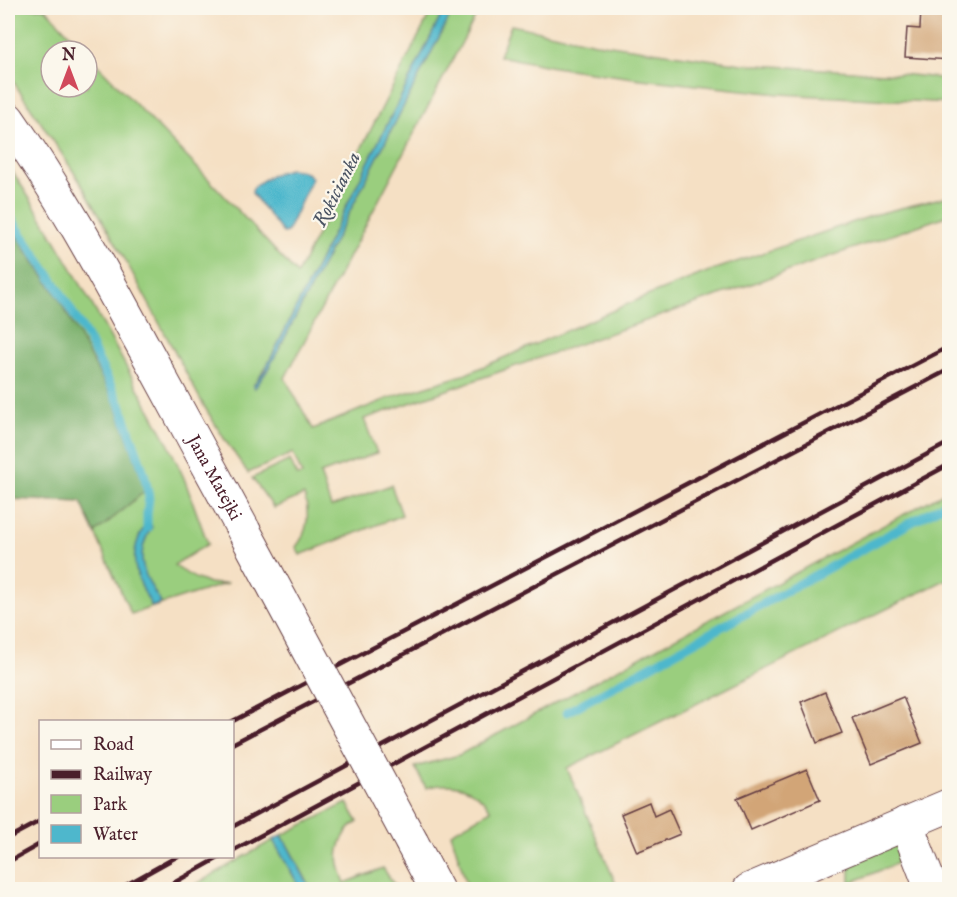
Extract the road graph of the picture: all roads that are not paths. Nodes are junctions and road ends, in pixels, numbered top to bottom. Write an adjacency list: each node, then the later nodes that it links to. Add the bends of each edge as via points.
1 (8, 119): 4 (street, Jana Matejki, bridge, via 101,269)
2 (950, 806): 3 (street)
3 (906, 824): 5 (street); 6 (street)
4 (437, 890)
5 (749, 890)
6 (932, 890)

